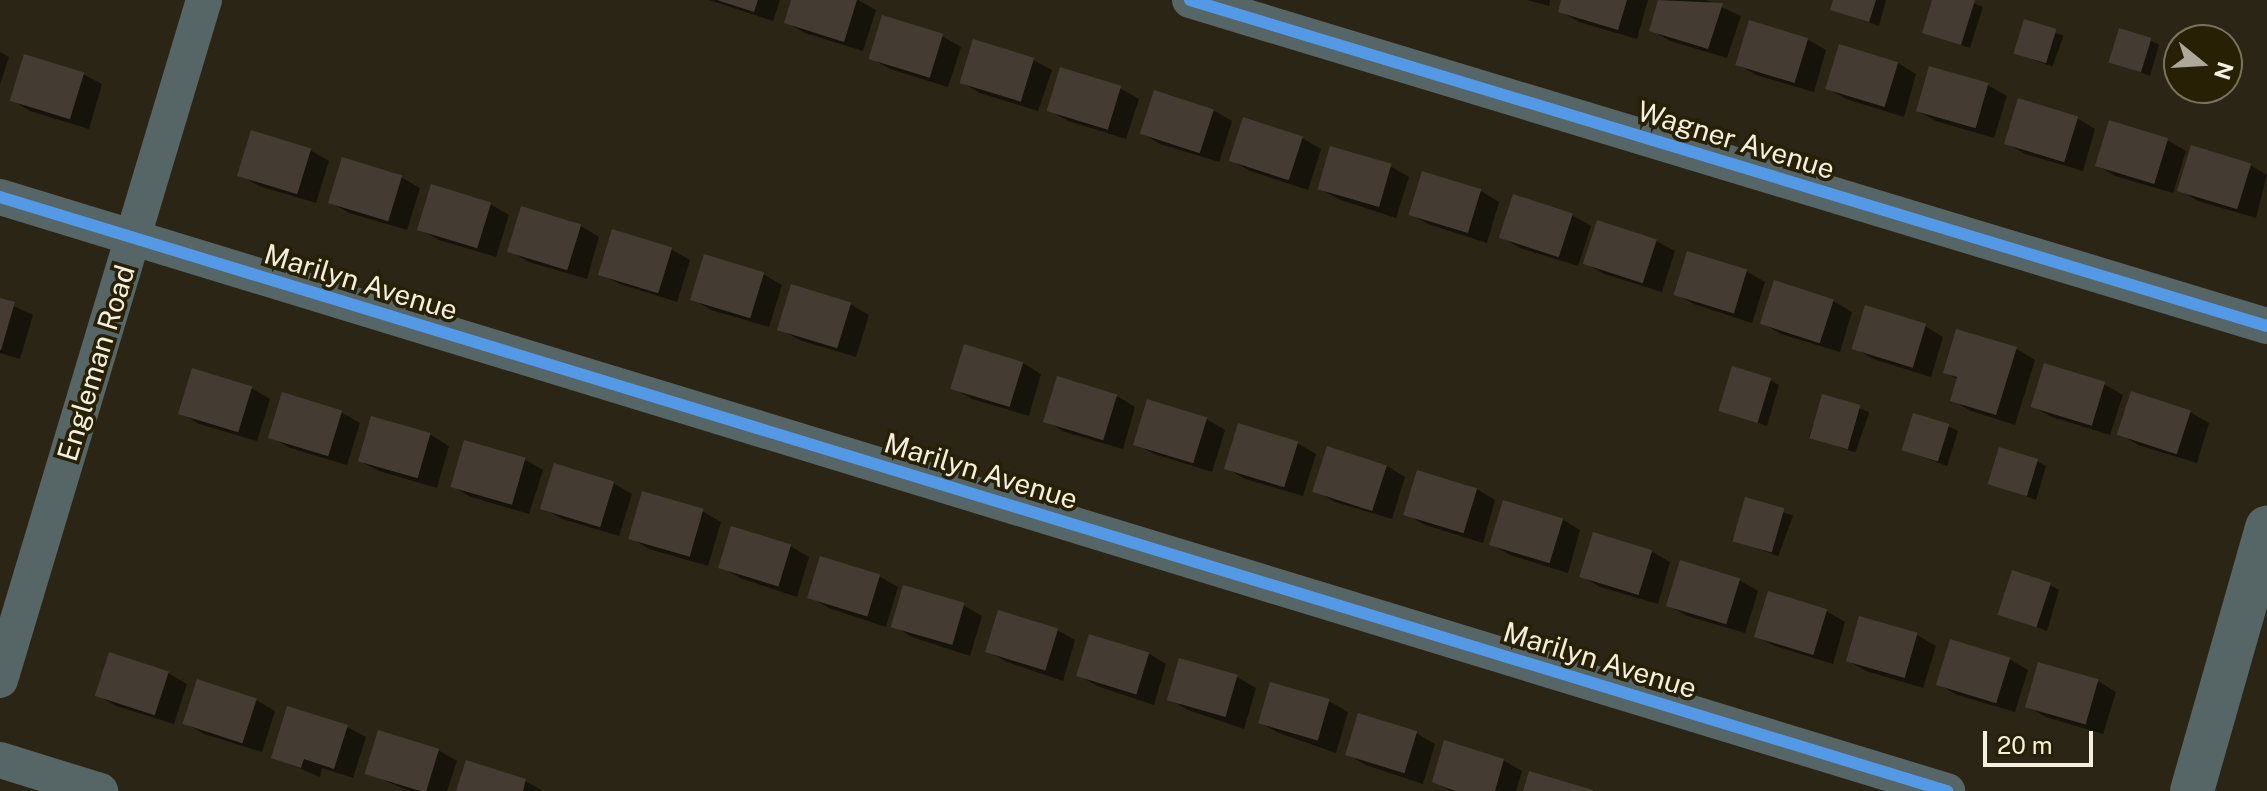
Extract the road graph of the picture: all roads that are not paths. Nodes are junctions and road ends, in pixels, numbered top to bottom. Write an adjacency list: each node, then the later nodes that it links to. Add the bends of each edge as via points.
1 (204, 0): 4 (street, Engleman Road)
2 (1190, 0): 5 (street, Wagner Avenue)
3 (0, 197): 4 (street, Marilyn Avenue)
4 (134, 238): 7 (street, Engleman Road); 10 (street, Marilyn Avenue)
5 (2267, 326)
6 (2267, 527): 11 (street)
7 (0, 680)
8 (0, 760): 9 (street)
9 (100, 791)
10 (1947, 791)
11 (2192, 791)

